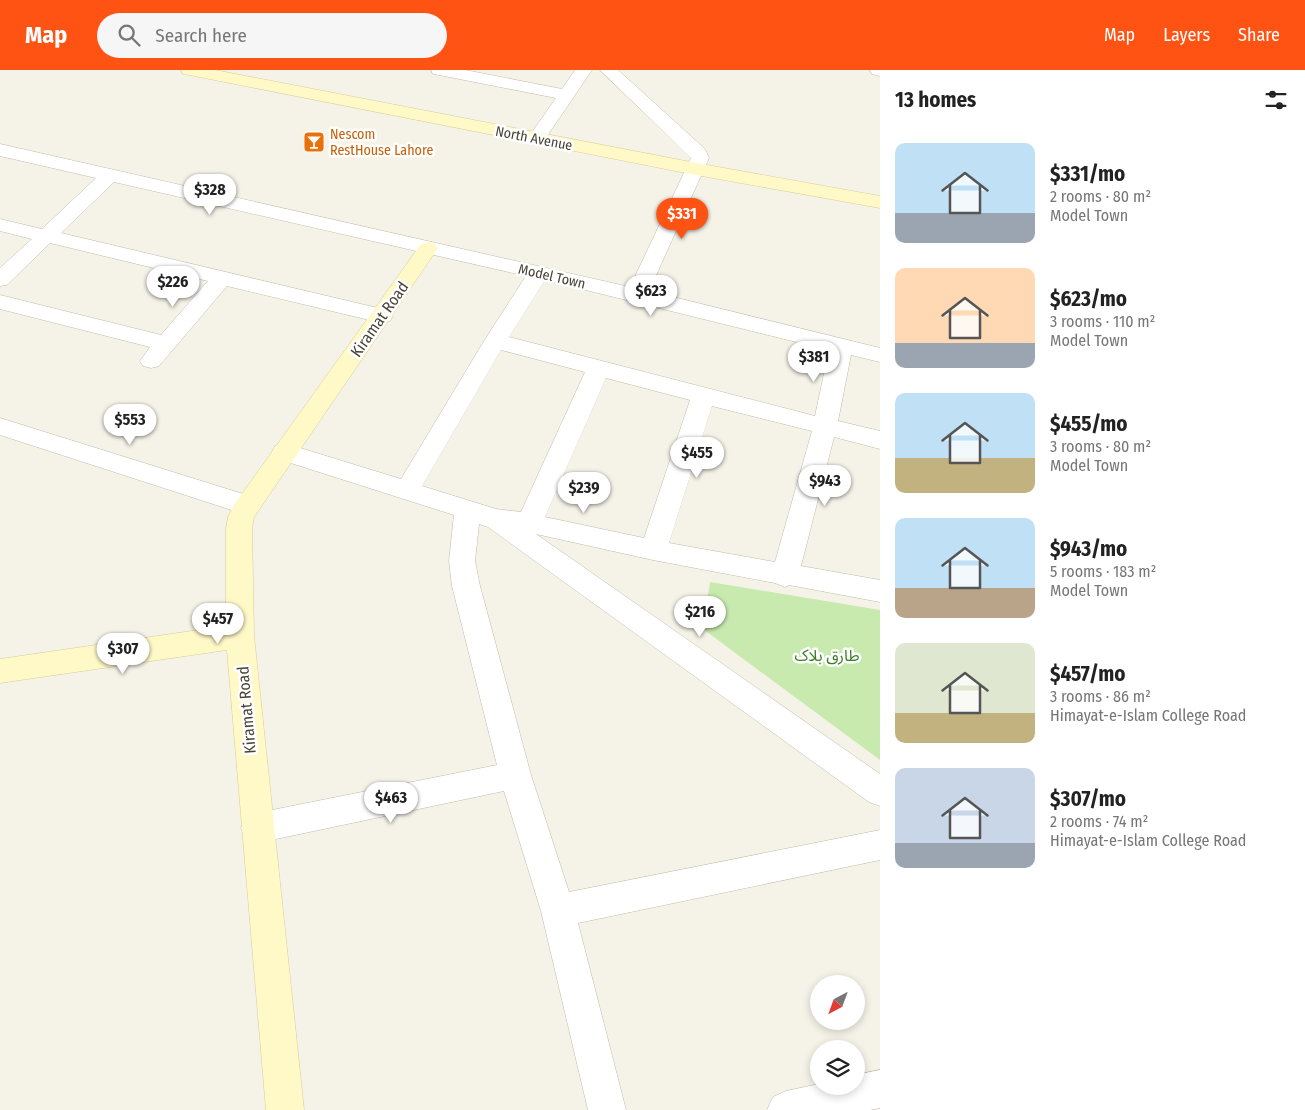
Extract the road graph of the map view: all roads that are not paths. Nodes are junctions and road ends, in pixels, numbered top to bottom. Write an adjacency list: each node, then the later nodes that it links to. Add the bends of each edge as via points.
1 (189, 70): 6 (street, North Avenue)
2 (439, 70): 5 (street)
3 (584, 70): 5 (street)
4 (608, 70): 9 (street, via 698,153)
5 (567, 95): 6 (street)
6 (537, 138): 9 (street, North Avenue)
7 (8, 151): 8 (street); 10 (street, Model Town)
8 (0, 167)
9 (696, 169): 11 (street, North Avenue); 18 (street)
10 (110, 175): 13 (street); 14 (street, Model Town)
11 (880, 202)
12 (0, 225): 13 (street)
13 (48, 236): 16 (street); 17 (street)
14 (428, 248): 15 (street, Model Town); 20 (street, Kiramat Road)
15 (539, 273): 18 (street, Model Town); 21 (street)
16 (222, 278): 20 (street); 22 (street)
17 (0, 280)
18 (637, 295): 23 (street, Model Town)
19 (0, 302): 22 (street)
20 (382, 316): 31 (street, Kiramat Road)
21 (495, 341): 26 (street); 32 (street)
22 (166, 344): 25 (street)
23 (841, 346): 24 (street, Model Town); 29 (street)
24 (880, 355)
25 (151, 361)
26 (599, 368): 27 (street); 35 (street)
27 (703, 396): 29 (street); 36 (street)
28 (0, 426): 33 (street)
29 (825, 427): 30 (street); 37 (street)
30 (880, 440)
31 (284, 452): 32 (street); 33 (street, Kiramat Road)
32 (407, 490): 34 (street)
33 (247, 504): 39 (street, Kiramat Road, via 239,528)
34 (481, 515): 35 (street); 41 (street, via 462,560); 42 (street)
35 (529, 523): 36 (street)
36 (653, 550): 37 (street)
37 (785, 576): 38 (street)
38 (880, 591)
39 (240, 636): 40 (street); 43 (street, Kiramat Road)
40 (0, 671)
41 (516, 776): 43 (street); 45 (street)
42 (880, 792)
43 (257, 828): 47 (street, Kiramat Road)
44 (880, 845): 45 (street)
45 (558, 911): 48 (street)
46 (880, 1089): 49 (street)
47 (285, 1110)
48 (607, 1110)
49 (786, 1110)

